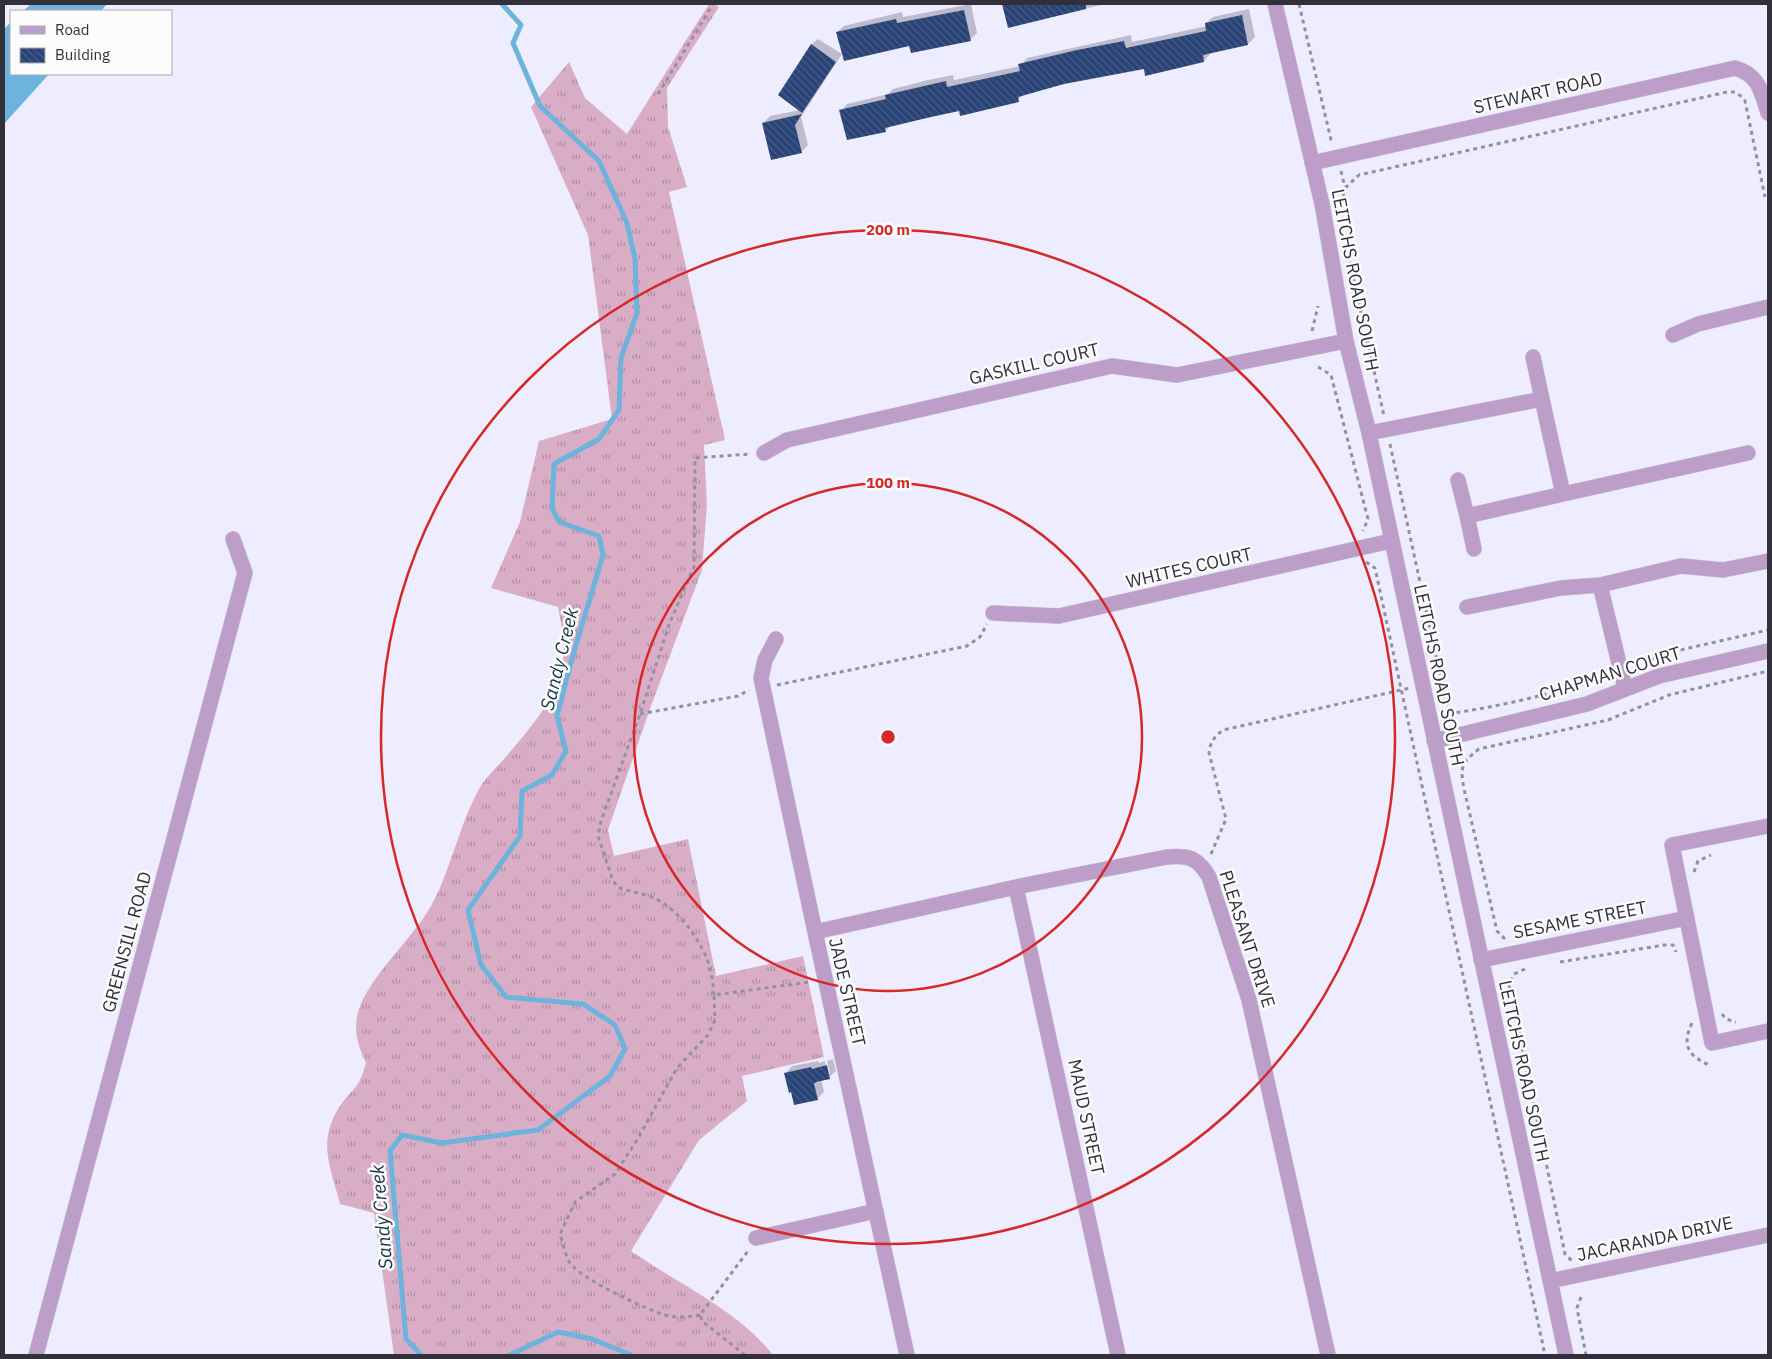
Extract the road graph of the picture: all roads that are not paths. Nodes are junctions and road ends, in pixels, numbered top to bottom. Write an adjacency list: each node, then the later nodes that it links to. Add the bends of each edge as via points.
1 (1275, 4): 4 (street, LEITCHS ROAD SOUTH)
2 (1761, 76): 3 (street); 4 (street, STEWART ROAD, via 1734,68)
3 (1768, 113)
4 (1312, 163): 7 (street, LEITCHS ROAD SOUTH)
5 (1768, 307): 6 (street, via 1698,324)
6 (1673, 335)
7 (1346, 341): 10 (street, LEITCHS ROAD SOUTH); 11 (street, GASKILL COURT, via 1177,375 1112,366 787,440)
8 (1533, 357): 9 (street)
9 (1542, 399): 10 (street); 14 (street)
10 (1369, 432): 17 (street, LEITCHS ROAD SOUTH)
11 (764, 452)
12 (1748, 453): 14 (street)
13 (1458, 480): 15 (street)
14 (1563, 494): 15 (street)
15 (1467, 516): 18 (street)
16 (233, 539): 37 (street, GREENSILL ROAD, via 245,573)
17 (1391, 541): 22 (street, WHITES COURT, via 1059,616); 26 (street, LEITCHS ROAD SOUTH)
18 (1474, 549)
19 (1768, 561): 20 (street, via 1723,570 1681,566)
20 (1600, 585): 21 (street, via 1560,588); 25 (street)
21 (1467, 607)
22 (993, 613)
23 (776, 639): 30 (street, JADE STREET, via 765,660 761,678)
24 (1768, 651): 25 (street, CHAPMAN COURT, via 1659,676)
25 (1625, 688): 26 (street, CHAPMAN COURT, via 1587,704)
26 (1434, 740): 31 (street, LEITCHS ROAD SOUTH)
27 (1768, 826): 29 (street, via 1672,845)
28 (1016, 887): 30 (street, PLEASANT DRIVE); 39 (street, MAUD STREET); 40 (street, PLEASANT DRIVE, via 1167,857 1192,858 1204,868 1249,1000)
29 (1687, 918): 31 (street, SESAME STREET); 32 (street, via 1712,1042)
30 (814, 932): 33 (street, JADE STREET)
31 (1481, 960): 36 (street, LEITCHS ROAD SOUTH)
32 (1768, 1031)
33 (876, 1211): 35 (street); 38 (street, JADE STREET)
34 (1768, 1235): 36 (street, JACARANDA DRIVE)
35 (756, 1238)
36 (1550, 1281): 41 (street, LEITCHS ROAD SOUTH)
37 (36, 1355)
38 (907, 1355)
39 (1118, 1355)
40 (1328, 1355)
41 (1566, 1355)

